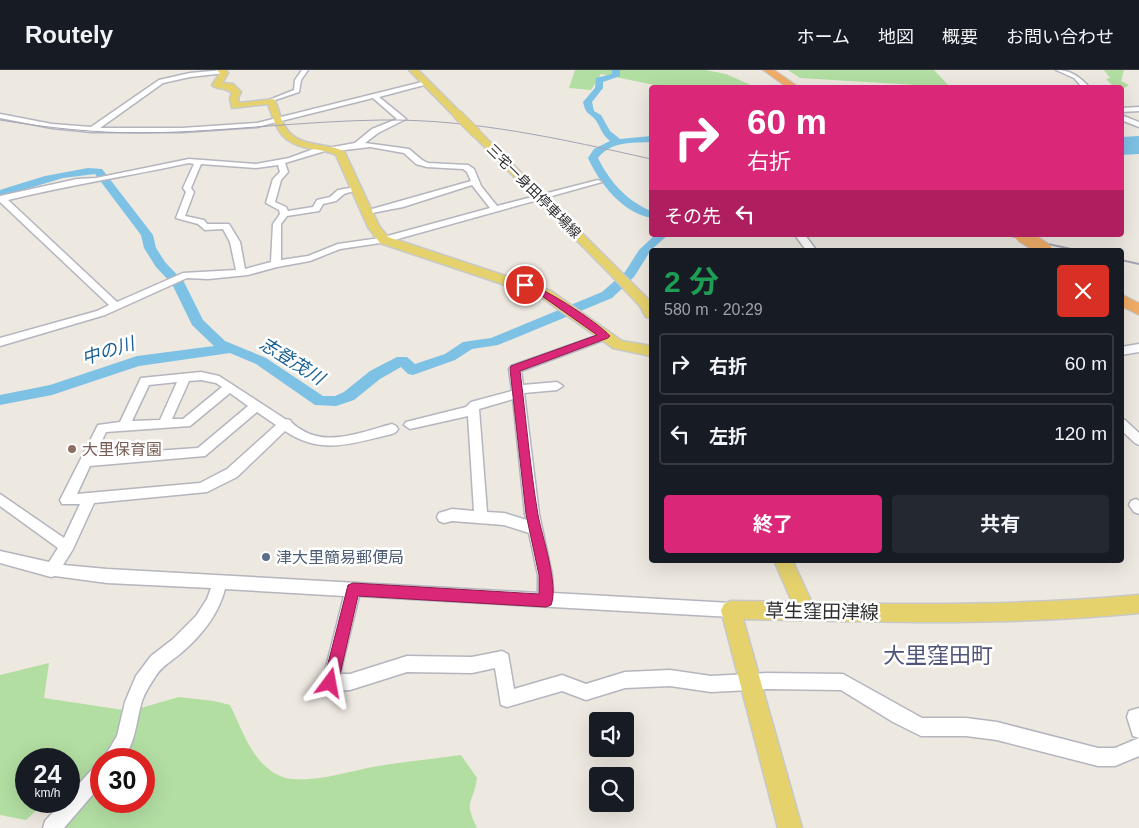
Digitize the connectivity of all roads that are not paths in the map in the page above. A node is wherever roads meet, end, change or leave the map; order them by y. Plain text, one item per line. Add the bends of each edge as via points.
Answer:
1 (305, 70) edge
2 (310, 70) edge
3 (413, 70) edge
4 (768, 70) edge
5 (1059, 70) edge
6 (224, 72) edge
7 (426, 83) junction
8 (790, 85) edge
9 (1084, 85) edge
10 (374, 96) junction
11 (271, 101) junction
12 (1139, 109) edge
13 (1124, 110) edge
14 (0, 116) edge
15 (1124, 118) edge
16 (278, 120) junction
17 (198, 121) dead end
18 (1139, 125) edge
19 (193, 129) junction
20 (92, 130) junction
21 (477, 134) joint
22 (357, 145) junction
23 (326, 150) junction
24 (200, 161) junction
25 (281, 162) junction
26 (475, 182) junction
27 (598, 182) dead end
28 (356, 189) junction
29 (539, 197) junction
30 (1, 198) edge
31 (495, 209) junction
32 (375, 211) dead end
33 (284, 214) junction
34 (801, 237) edge
35 (1025, 237) edge
36 (384, 239) junction
37 (810, 248) edge
38 (1042, 248) edge
39 (276, 264) junction
40 (614, 271) joint
41 (242, 272) junction
42 (1124, 301) edge
43 (116, 306) junction
44 (564, 308) joint
45 (1139, 310) edge
46 (649, 311) edge
47 (605, 336) junction
48 (0, 342) edge
49 (1139, 348) edge
50 (1124, 350) edge
51 (649, 351) edge
52 (185, 378) junction
53 (557, 386) dead end
54 (230, 387) junction
55 (517, 392) junction
56 (257, 405) junction
57 (473, 409) junction
58 (164, 424) junction
59 (286, 424) junction
60 (410, 425) dead end
61 (124, 426) junction
62 (1124, 426) edge
63 (392, 429) dead end
64 (1139, 440) edge
65 (86, 461) junction
66 (90, 498) junction
67 (0, 499) edge
68 (444, 517) dead end
69 (481, 517) junction
70 (535, 529) junction
71 (68, 545) junction
72 (0, 557) edge
73 (783, 563) edge
74 (51, 570) junction
75 (220, 582) junction
76 (353, 589) junction
77 (546, 600) junction
78 (1139, 604) edge
79 (731, 610) junction
80 (806, 611) junction
81 (750, 681) junction
82 (1139, 716) edge
83 (1139, 730) edge
84 (122, 748) edge
85 (1139, 748) edge
86 (90, 785) edge
87 (52, 828) edge
88 (790, 828) edge

1 - 2 street
1 - 11 street via 298,80 297,91
3 - 7 main road, 三宅一身田停車場線
4 - 8 highway
5 - 9 street via 1076,77
6 - 11 main road via 216,85 230,86 237,92 235,106
6 - 20 street via 161,81
7 - 10 street
7 - 21 main road, 三宅一身田停車場線, bridge
10 - 16 street
10 - 22 street via 402,119 372,133
11 - 16 main road
12 - 13 street
14 - 20 street
15 - 18 street
16 - 19 street via 257,125
16 - 23 main road via 290,137
17 - 19 street
19 - 20 street
21 - 29 main road, 三宅一身田停車場線
22 - 23 street
22 - 26 street via 406,151 427,165 466,167 472,172
23 - 25 street
23 - 28 main road via 341,155
24 - 25 street via 253,166
24 - 30 street via 96,180 79,180
24 - 41 street via 189,180 187,188 190,192 180,218 200,222 205,227 226,226 235,242
25 - 33 street via 284,172 277,179 270,203 283,209
26 - 31 street
26 - 32 street via 407,205
27 - 29 street
28 - 33 street via 320,202 316,209
28 - 36 main road via 374,228
29 - 31 street
29 - 40 main road, 三宅一身田停車場線
30 - 43 street
31 - 36 street
33 - 39 street via 277,224
34 - 37 street
35 - 38 highway, bridge
36 - 39 street via 338,246 310,258
36 - 44 main road via 546,294
39 - 41 street
40 - 46 main road, 三宅一身田停車場線
41 - 43 street via 182,276
42 - 45 highway
43 - 48 street via 80,320
44 - 47 main road
47 - 51 main road via 618,345
47 - 55 street via 515,369
49 - 50 street
52 - 54 street via 208,376
52 - 58 street
52 - 61 street via 145,381
53 - 55 street
54 - 56 street
54 - 58 street via 186,423
55 - 57 street via 475,405
55 - 70 street
56 - 59 street
56 - 65 street via 201,453
57 - 60 street
57 - 69 street
58 - 61 street
59 - 63 street via 302,436 330,442
59 - 66 street via 232,473 209,486 187,491
61 - 65 street via 102,428
62 - 64 street
65 - 66 street via 67,500
66 - 71 street
67 - 71 street via 59,542
68 - 69 street
69 - 70 street via 504,519
70 - 77 street via 545,575
71 - 74 street
72 - 74 street
73 - 80 main road
74 - 75 street
75 - 76 street
75 - 84 street via 204,620 194,632 156,661 141,683 132,700 130,723
76 - 77 street
76 - 81 street via 330,683 350,682 407,664 472,665 502,660 506,699 562,683 586,692 625,680 670,678 711,684
77 - 79 street
78 - 80 main road, 草生窪田津線 via 1038,611
79 - 80 main road, 草生窪田津線
79 - 81 main road
81 - 85 street via 843,682 921,727 997,731 1098,757 1115,757
81 - 88 main road
82 - 83 street via 1135,717
86 - 87 street

